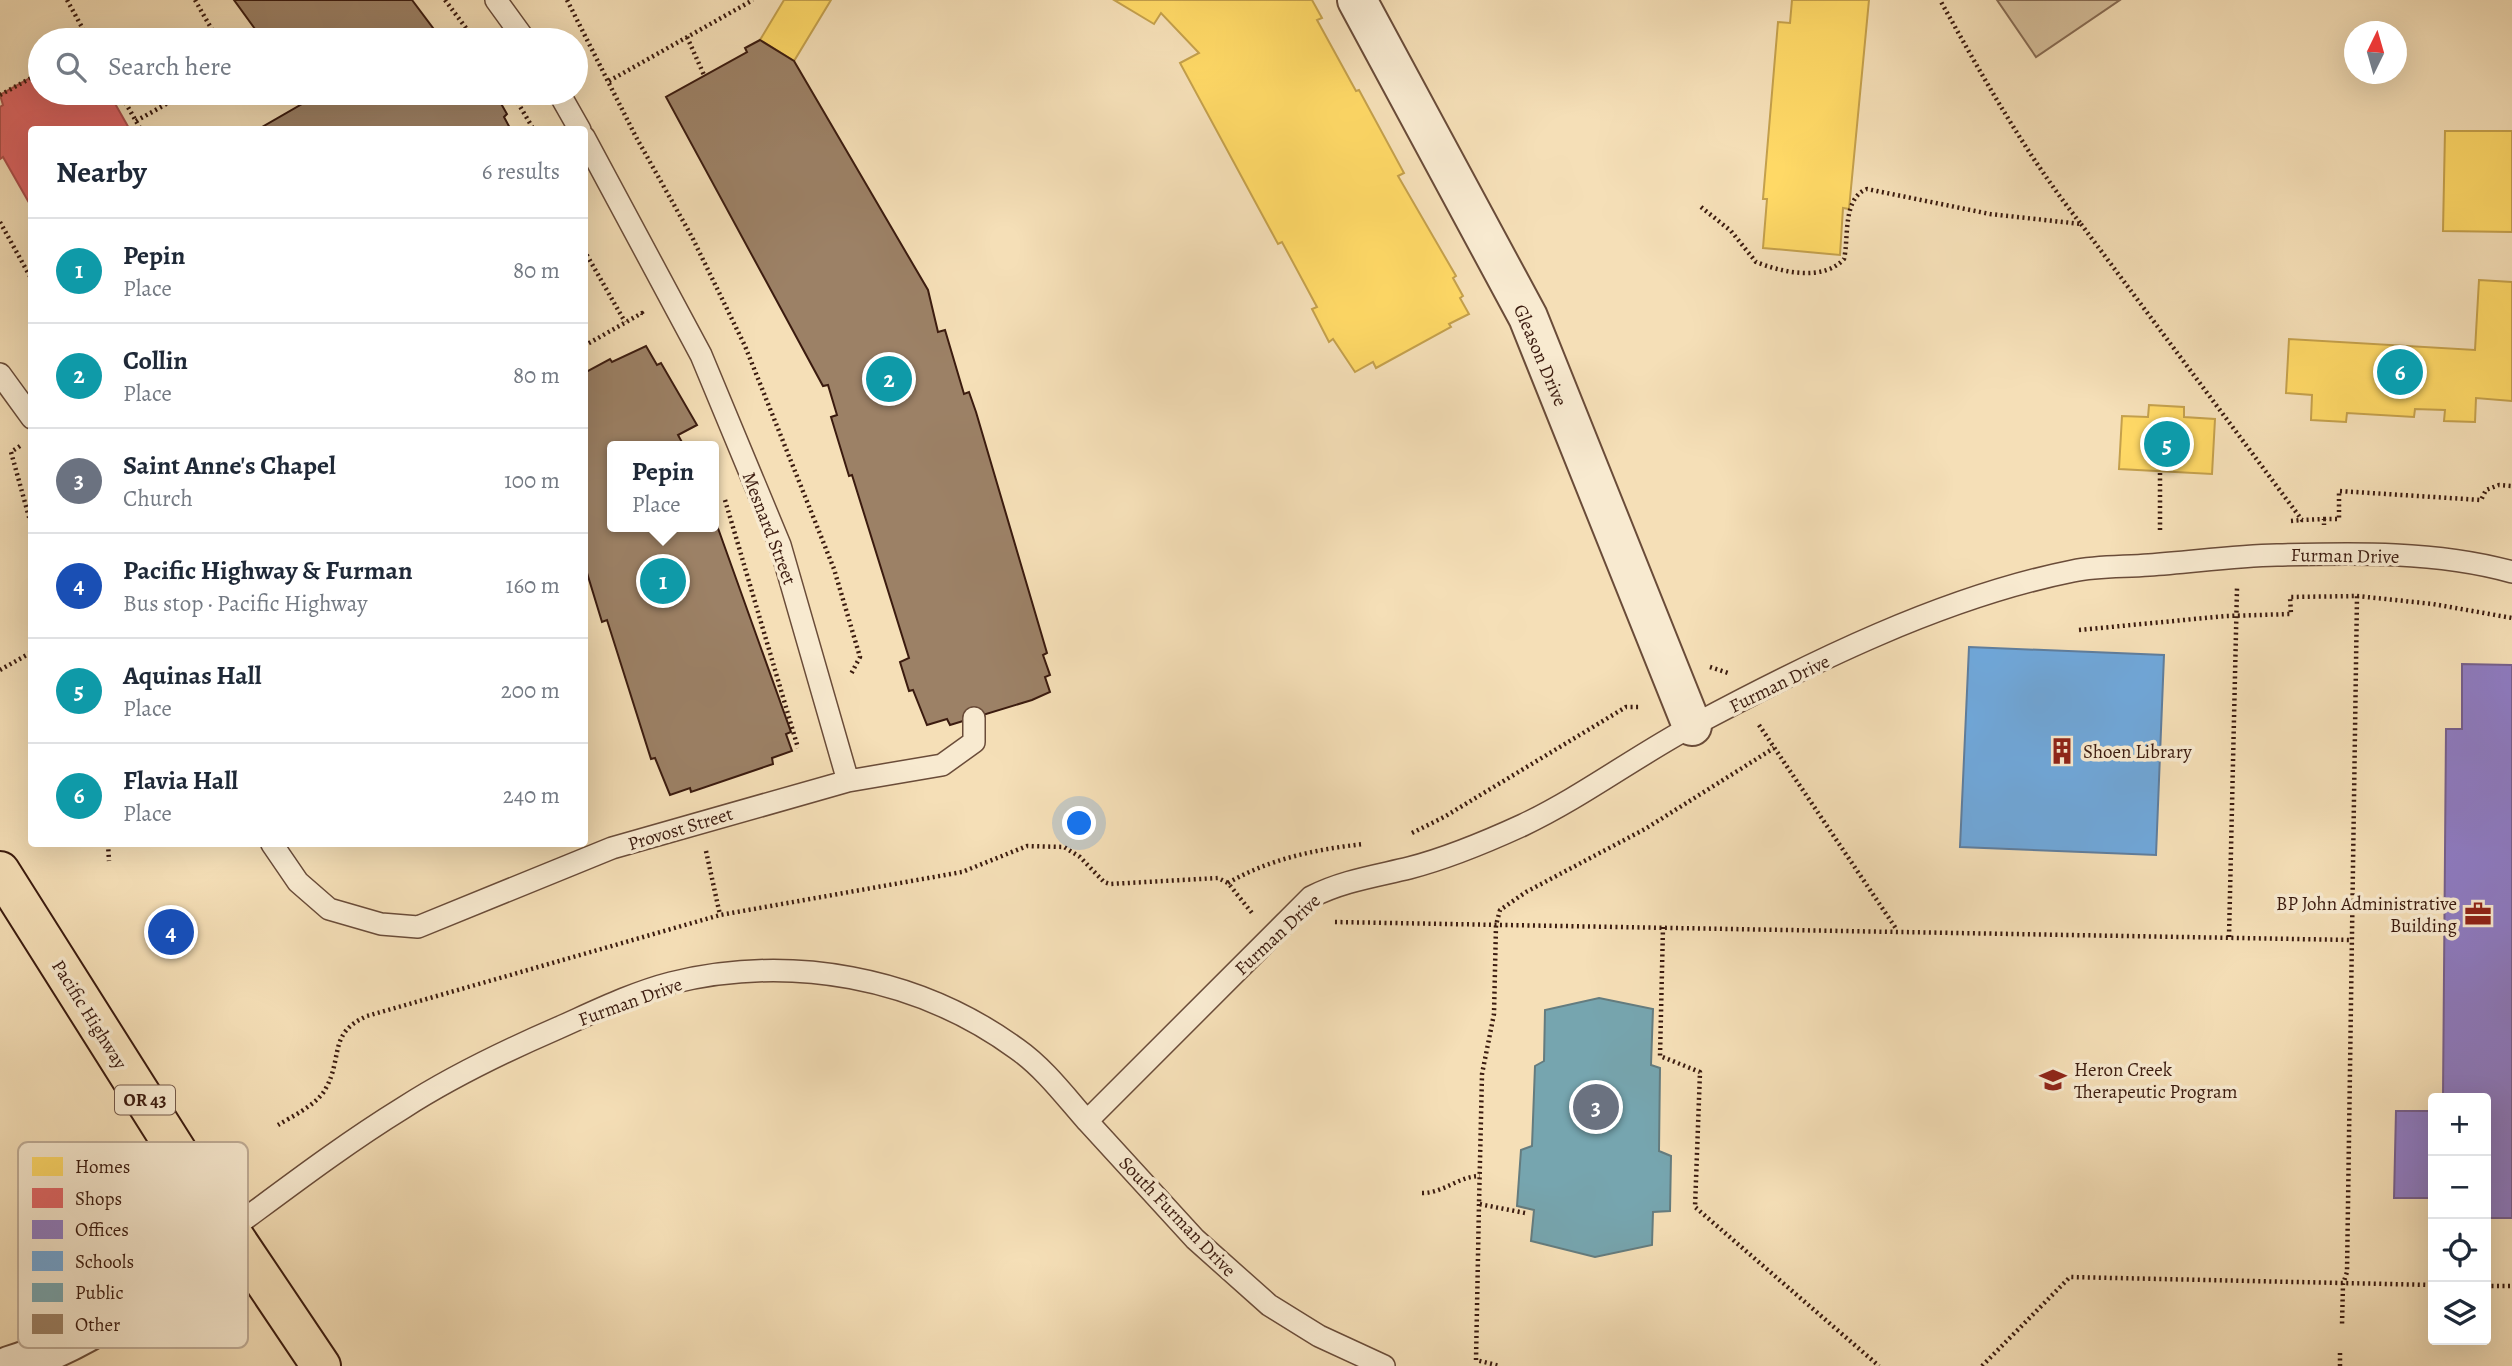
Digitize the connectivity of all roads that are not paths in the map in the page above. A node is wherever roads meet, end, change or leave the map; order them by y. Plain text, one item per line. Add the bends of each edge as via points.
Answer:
1 (496, 0) edge
2 (1357, 0) edge
3 (516, 28) edge
4 (566, 105) edge
5 (578, 126) edge
6 (588, 144) edge
7 (0, 374) edge
8 (28, 412) edge
9 (2512, 572) edge
10 (974, 718) dead end
11 (1692, 726) junction
12 (848, 781) junction
13 (274, 847) edge
14 (0, 871) edge
15 (1087, 1121) junction
16 (174, 1142) edge
17 (248, 1217) edge
18 (248, 1257) edge
19 (57, 1348) edge
20 (9, 1366) edge
21 (321, 1366) edge
22 (1384, 1366) edge

1 - 3 lane
2 - 11 street, Gleason Drive via 1528,317
4 - 5 lane
6 - 12 lane, Mesnard Street via 701,355 780,545
7 - 8 lane
9 - 11 lane, Furman Drive via 2409,556 2327,554 2229,556 2076,571 2002,588 1917,621 1838,654
10 - 12 lane, Provost Street via 974,742 942,765
11 - 15 lane, Furman Drive via 1526,824 1470,848 1330,887 1311,897
12 - 13 lane, Provost Street via 612,848 418,927 380,924 328,909 298,882
14 - 16 main road, Pacific Highway / OR 43
15 - 17 lane, Furman Drive via 1019,1050 943,1005 826,972 715,974 614,1003 525,1042 404,1107
15 - 22 lane, South Furman Drive via 1195,1239 1269,1305
18 - 21 main road, Pacific Highway / OR 43
19 - 20 street

